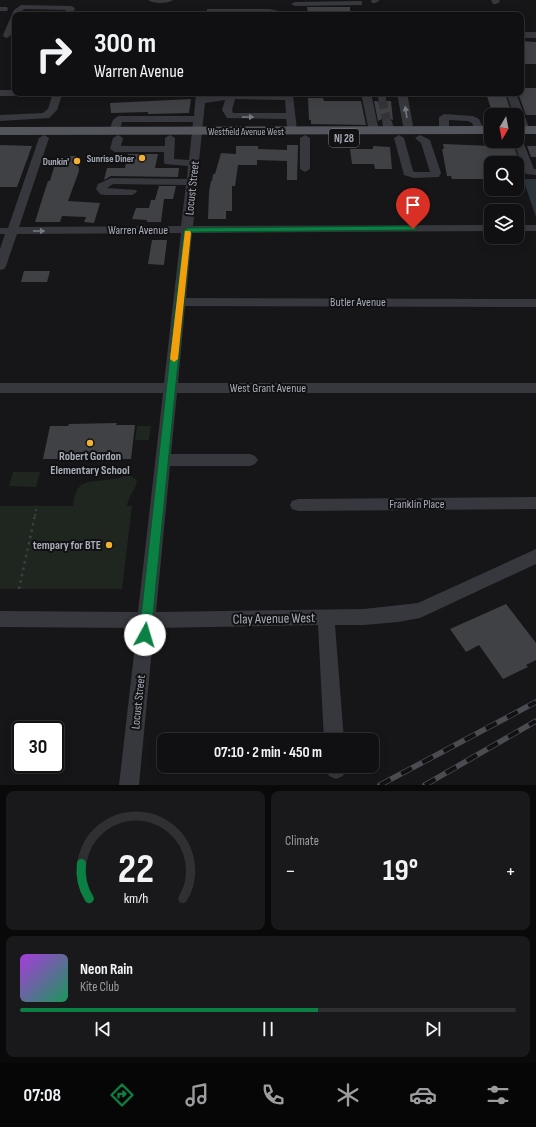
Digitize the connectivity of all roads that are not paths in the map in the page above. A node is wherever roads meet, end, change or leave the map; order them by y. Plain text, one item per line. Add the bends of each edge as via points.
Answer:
1 (152, 0) edge
2 (169, 0) edge
3 (211, 0) edge
4 (293, 2) edge
5 (359, 4) edge
6 (17, 12) edge
7 (47, 12) edge
8 (70, 12) edge
9 (210, 12) edge
10 (248, 12) edge
11 (272, 12) edge
12 (302, 12) edge
13 (12, 23) edge
14 (7, 35) edge
15 (524, 35) edge
16 (536, 35) edge
17 (0, 93) edge
18 (12, 93) edge
19 (57, 96) edge
20 (201, 96) edge
21 (231, 96) junction
22 (367, 96) edge
23 (402, 96) edge
24 (512, 96) edge
25 (515, 108) edge
26 (291, 116) junction
27 (0, 118) edge
28 (198, 129) junction
29 (292, 130) junction
30 (0, 131) edge
31 (374, 131) junction
32 (484, 133) edge
33 (484, 133) edge
34 (116, 134) junction
35 (171, 134) junction
36 (404, 134) junction
37 (524, 135) edge
38 (0, 138) edge
39 (44, 138) junction
40 (305, 138) junction
41 (536, 138) edge
42 (524, 144) edge
43 (194, 163) junction
44 (305, 169) dead end
45 (536, 172) edge
46 (193, 182) junction
47 (132, 192) dead end
48 (484, 228) edge
49 (524, 228) edge
50 (536, 228) edge
51 (188, 230) junction
52 (0, 231) edge
53 (13, 231) junction
54 (0, 266) edge
55 (180, 302) junction
56 (536, 302) edge
57 (0, 388) edge
58 (171, 388) junction
59 (536, 388) edge
60 (164, 460) junction
61 (250, 460) dead end
62 (536, 503) edge
63 (298, 505) dead end
64 (536, 556) edge
65 (326, 617) junction
66 (0, 619) edge
67 (146, 620) junction
68 (334, 733) edge
69 (129, 785) edge

1 - 2 street
3 - 9 street
4 - 5 street
4 - 12 street
6 - 7 street via 24,7
7 - 8 street
10 - 11 street
13 - 14 street
15 - 16 street
17 - 18 street
19 - 27 street via 52,110 46,116
20 - 21 street via 218,99
20 - 28 street, Locust Street
21 - 26 street via 290,97
21 -> 26 street via 227,110 230,116
22 - 31 street
36 -> 23 street
24 - 25 street
26 - 29 street
28 - 29 main road, Westfield Avenue West / NJ 28
28 - 35 main road, Westfield Avenue West / NJ 28
28 - 35 street via 183,119
28 - 40 main road, Westfield Avenue West / NJ 28
28 - 43 street, Locust Street
29 - 31 main road, Westfield Avenue West / NJ 28
30 - 34 main road, Westfield Avenue West / NJ 28
31 - 36 main road, Westfield Avenue West / NJ 28
32 - 36 main road, Westfield Avenue West / NJ 28 via 444,131
33 - 36 main road, Westfield Avenue West / NJ 28
34 - 35 main road, Westfield Avenue West / NJ 28
34 - 35 street via 119,119
34 - 39 main road, Westfield Avenue West / NJ 28
35 - 43 street via 169,162
36 - 36 street via 408,173 435,175 426,142
36 - 40 main road, Westfield Avenue West / NJ 28
37 - 41 main road
38 - 39 main road, Westfield Avenue West / NJ 28
39 - 53 street
40 - 44 street
42 - 45 street via 530,172
43 - 46 street, Locust Street
46 - 47 street via 111,181 101,188 104,192
46 - 51 street, Locust Street
48 - 51 street, Warren Avenue
49 - 50 street
53 -> 51 street, Warren Avenue
51 - 55 street, Locust Street
52 - 53 street, Warren Avenue
53 - 54 street
55 - 56 street, Butler Avenue
55 - 58 street, Locust Street
57 - 58 street, West Grant Avenue
58 - 59 street, West Grant Avenue
58 - 60 street, Locust Street
60 - 61 street
60 - 67 street, Locust Street
62 - 63 street, Franklin Place
64 - 65 street, Clay Avenue West via 420,610 398,614
65 - 67 street, Clay Avenue West
65 - 68 street
66 - 67 street, Clay Avenue West
67 - 69 street, Locust Street

